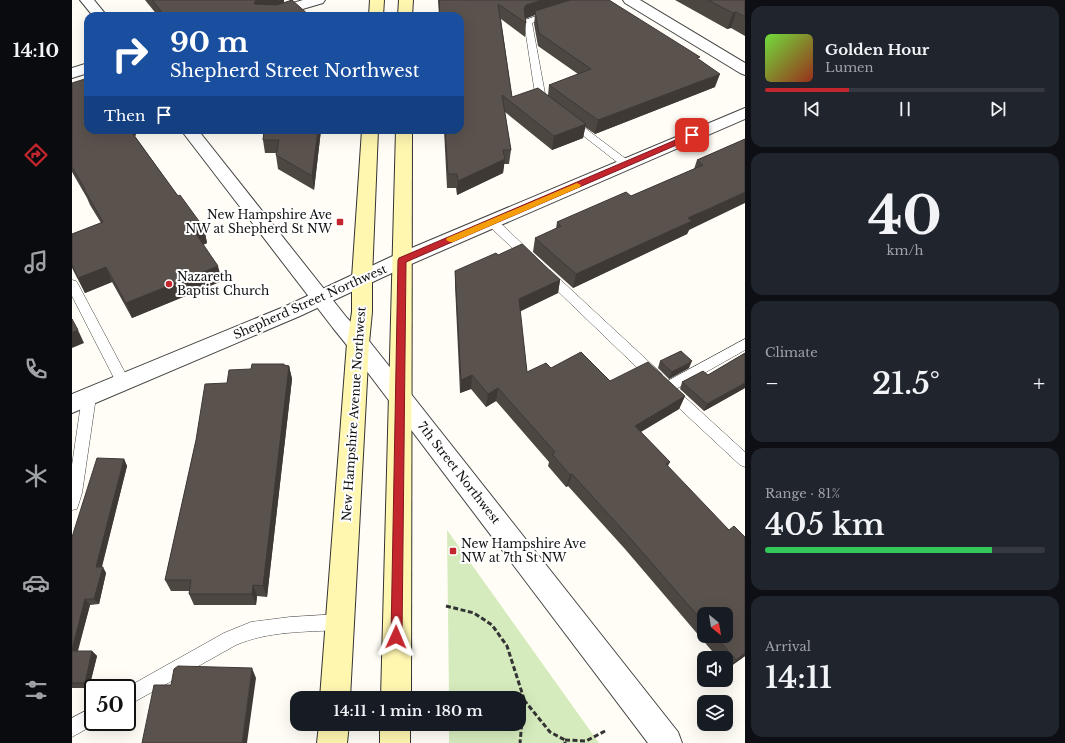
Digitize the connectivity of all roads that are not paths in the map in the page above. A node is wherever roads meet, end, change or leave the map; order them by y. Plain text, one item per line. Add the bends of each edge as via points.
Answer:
1 (87, 0) edge
2 (318, 0) edge
3 (377, 0) edge
4 (406, 0) edge
5 (630, 0) edge
6 (97, 12) edge
7 (278, 12) edge
8 (376, 12) edge
9 (405, 12) edge
10 (557, 12) edge
11 (84, 69) edge
12 (745, 70) edge
13 (72, 73) edge
14 (745, 113) edge
15 (192, 134) edge
16 (370, 134) edge
17 (404, 134) edge
18 (626, 164) junction
19 (492, 222) junction
20 (402, 260) junction
21 (362, 278) junction
22 (72, 284) edge
23 (321, 297) junction
24 (358, 343) junction
25 (745, 344) edge
26 (123, 382) junction
27 (667, 388) junction
28 (400, 398) junction
29 (80, 401) edge
30 (745, 461) edge
31 (72, 504) edge
32 (340, 622) junction
33 (335, 691) edge
34 (396, 691) edge
35 (136, 692) edge
36 (84, 721) edge
37 (72, 728) edge
38 (333, 731) edge
39 (395, 731) edge
40 (332, 743) edge
41 (395, 743) edge
42 (667, 743) edge

1 - 6 street
2 - 7 street
3 - 8 main road
4 - 9 main road
5 - 12 street
10 - 18 lane via 528,22 541,100
11 - 13 street
14 - 18 street, Shepherd Street Northwest
15 - 23 street, 7th Street Northwest
16 - 21 main road, New Hampshire Avenue Northwest
17 - 20 main road
18 - 19 street, Shepherd Street Northwest
19 - 20 street, Shepherd Street Northwest
19 - 27 lane
20 - 21 street, Shepherd Street Northwest
20 - 28 main road
21 - 23 street, Shepherd Street Northwest
21 - 24 main road, New Hampshire Avenue Northwest via 362,312
22 - 26 lane
23 - 24 street, 7th Street Northwest
23 - 26 street, Shepherd Street Northwest via 293,312
24 - 28 street, 7th Street Northwest
24 - 32 main road, New Hampshire Avenue Northwest
25 - 27 lane
26 - 29 street, Shepherd Street Northwest
27 - 30 lane
28 - 34 main road
28 - 42 street, 7th Street Northwest
29 - 31 lane via 75,493
32 - 33 main road, New Hampshire Avenue Northwest
32 - 35 lane via 290,624 251,630 230,638
36 - 37 lane
38 - 40 main road
39 - 41 main road

